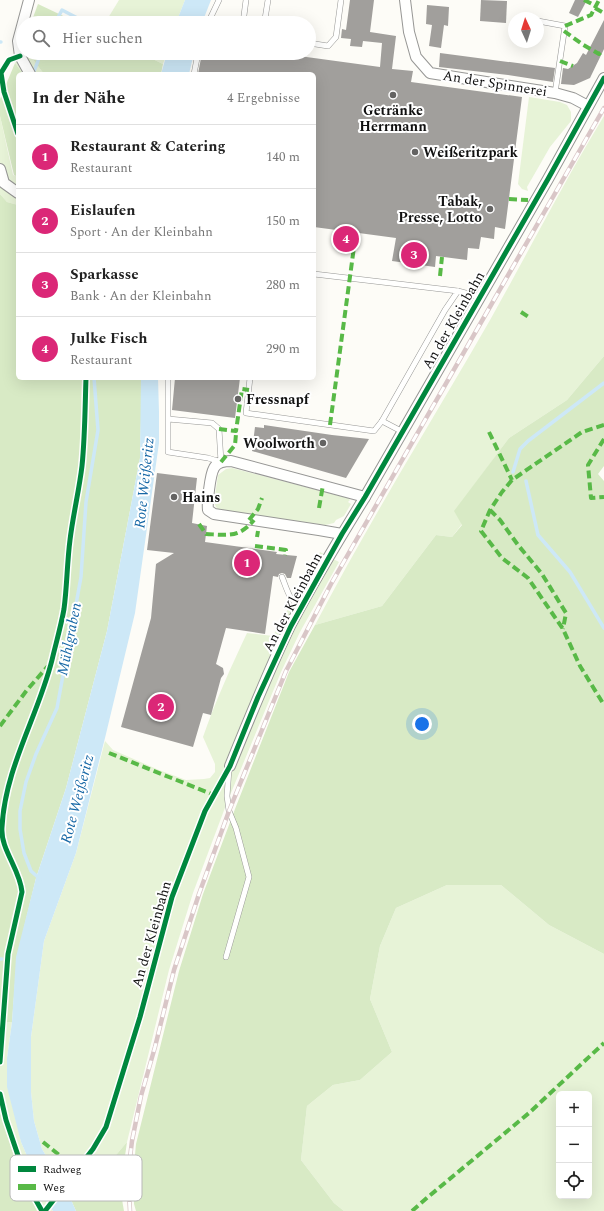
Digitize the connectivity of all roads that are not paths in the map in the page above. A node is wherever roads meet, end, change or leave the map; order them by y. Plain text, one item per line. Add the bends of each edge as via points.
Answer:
1 (29, 0) edge
2 (219, 0) edge
3 (246, 0) edge
4 (268, 0) edge
5 (341, 0) edge
6 (404, 0) edge
7 (25, 16) edge
8 (212, 16) edge
9 (244, 16) edge
10 (265, 16) edge
11 (544, 22) edge
12 (316, 44) edge
13 (22, 60) edge
14 (197, 60) edge
15 (29, 72) edge
16 (194, 72) edge
17 (604, 78) edge
18 (555, 93) junction
19 (588, 106) junction
20 (0, 169) edge
21 (16, 192) edge
22 (316, 274) edge
23 (458, 291) junction
24 (480, 297) junction
25 (168, 380) edge
26 (250, 380) edge
27 (168, 419) junction
28 (382, 421) junction
29 (403, 432) junction
30 (222, 462) junction
31 (365, 497) junction
32 (342, 534) junction
33 (282, 577) dead end
34 (301, 607) junction
35 (230, 766) junction
36 (226, 957) dead end
37 (89, 1155) edge

1 - 7 street
2 - 8 lane
3 - 9 lane
4 - 10 lane
5 - 12 lane via 336,37 328,46
6 - 18 street, An der Spinnerei via 410,40 416,57 430,73
11 - 18 lane via 565,26
13 - 15 street
14 - 16 lane
17 - 19 street, An der Kleinbahn
18 - 19 street, An der Spinnerei
19 - 24 street, An der Kleinbahn
20 - 21 street via 4,183
22 - 23 lane
23 - 24 lane
23 - 28 lane
24 - 29 street, An der Kleinbahn
25 - 27 lane
26 - 28 lane via 246,413 374,431
27 - 30 lane via 212,423 219,429
27 - 30 lane via 168,452
28 - 29 lane
29 - 31 street, An der Kleinbahn
30 - 31 street via 231,461
30 - 32 street via 214,468 207,503 208,510 214,514
31 - 32 street, An der Kleinbahn
32 - 34 street, An der Kleinbahn
33 - 34 lane via 294,603
34 - 35 street, An der Kleinbahn via 258,697
35 - 36 lane via 227,796 229,811 249,877
35 - 37 lane, An der Kleinbahn via 205,811 172,897 140,1017 106,1127

